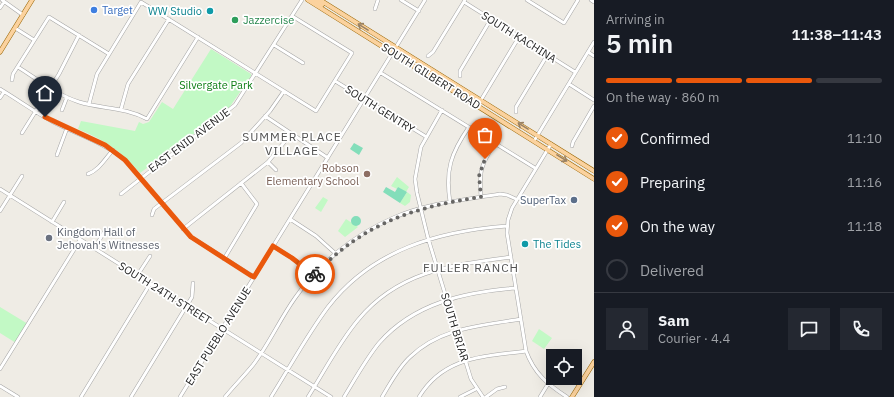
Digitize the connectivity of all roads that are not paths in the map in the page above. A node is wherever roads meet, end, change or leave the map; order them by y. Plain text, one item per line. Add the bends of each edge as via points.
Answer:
1 (32, 0) edge
2 (302, 0) edge
3 (308, 0) edge
4 (314, 0) edge
5 (320, 0) edge
6 (378, 0) edge
7 (401, 0) edge
8 (425, 0) edge
9 (527, 0) edge
10 (578, 0) edge
11 (591, 0) edge
12 (3, 1) edge
13 (464, 1) edge
14 (594, 2) edge
15 (0, 8) edge
16 (334, 9) junction
17 (375, 9) dead end
18 (419, 11) junction
19 (23, 15) junction
20 (292, 16) junction
21 (169, 19) junction
22 (491, 19) junction
23 (15, 28) junction
24 (79, 35) junction
25 (198, 37) junction
26 (519, 37) junction
27 (34, 40) junction
28 (594, 42) edge
29 (274, 45) junction
30 (395, 51) junction
31 (0, 52) edge
32 (588, 52) junction
33 (109, 54) junction
34 (548, 54) junction
35 (428, 56) dead end
36 (594, 56) edge
37 (303, 63) dead end
38 (18, 67) junction
39 (381, 72) junction
40 (576, 72) junction
41 (256, 73) junction
42 (460, 76) dead end
43 (12, 80) dead end
44 (335, 81) junction
45 (569, 84) junction
46 (51, 88) junction
47 (0, 89) edge
48 (284, 91) junction
49 (4, 92) junction
50 (67, 97) junction
51 (0, 98) edge
52 (365, 99) junction
53 (481, 100) junction
54 (594, 100) edge
55 (89, 104) junction
56 (594, 106) edge
57 (121, 109) junction
58 (62, 110) dead end
59 (442, 110) junction
60 (37, 112) junction
61 (516, 112) dead end
62 (265, 116) junction
63 (469, 127) junction
64 (67, 128) junction
65 (22, 133) dead end
66 (291, 134) junction
67 (425, 136) junction
68 (538, 136) junction
69 (534, 141) junction
70 (495, 143) junction
71 (551, 144) junction
72 (572, 146) dead end
73 (547, 149) junction
74 (113, 150) junction
75 (57, 154) dead end
76 (328, 158) junction
77 (268, 162) junction
78 (535, 168) junction
79 (276, 170) dead end
80 (594, 170) edge
81 (88, 174) dead end
82 (22, 176) dead end
83 (589, 176) junction
84 (140, 178) junction
85 (594, 179) edge
86 (241, 183) junction
87 (0, 189) edge
88 (121, 194) dead end
89 (10, 195) junction
90 (481, 197) junction
91 (516, 200) junction
92 (64, 202) dead end
93 (450, 202) junction
94 (161, 204) junction
95 (420, 208) junction
96 (0, 212) edge
97 (152, 214) dead end
98 (290, 219) junction
99 (52, 222) junction
100 (507, 226) junction
101 (106, 229) dead end
102 (183, 229) junction
103 (428, 238) junction
104 (80, 240) junction
105 (273, 246) junction
106 (94, 249) junction
107 (336, 254) junction
108 (150, 256) dead end
109 (511, 257) junction
110 (224, 259) junction
111 (438, 269) junction
112 (314, 275) junction
113 (137, 276) junction
114 (254, 277) junction
115 (193, 283) dead end
116 (150, 284) junction
117 (516, 288) junction
118 (446, 299) junction
119 (187, 306) junction
120 (521, 320) junction
121 (223, 329) junction
122 (456, 329) junction
123 (526, 351) junction
124 (261, 353) junction
125 (465, 360) junction
126 (593, 365) edge
127 (0, 369) edge
128 (288, 370) junction
129 (546, 382) edge
130 (547, 385) edge
131 (549, 385) edge
132 (0, 386) edge
133 (314, 386) junction
134 (505, 387) dead end
135 (476, 389) junction
136 (18, 397) edge
137 (81, 397) edge
138 (130, 397) edge
139 (180, 397) edge
140 (225, 397) edge
141 (271, 397) edge
142 (308, 397) edge
143 (331, 397) edge
144 (344, 397) edge
145 (382, 397) edge
146 (419, 397) edge
147 (460, 397) edge
148 (485, 397) edge
149 (540, 397) edge
150 (566, 397) edge
151 (572, 397) edge

1 - 19 main road
2 - 20 street, EAST ENID AVENUE
3 - 30 main road, SOUTH GILBERT ROAD
4 - 16 main road
5 - 16 main road, SOUTH GILBERT ROAD
6 - 17 street
7 - 18 street
8 - 18 street, EAST PUEBLO AVENUE
9 - 10 street via 564,23
11 - 14 street
12 - 15 street
12 - 19 street
13 - 22 street, SOUTH KACHINA
13 - 35 street
30 -> 16 main road, SOUTH GILBERT ROAD
18 - 30 street, EAST PUEBLO AVENUE
19 - 23 main road
20 - 29 street, EAST ENID AVENUE
20 - 44 street via 352,53
21 - 25 street
21 - 33 street via 141,2
21 - 57 street via 128,84
22 - 26 street, SOUTH KACHINA
22 - 42 street via 460,71
23 - 27 street
23 - 31 main road
24 - 27 street via 49,17
24 - 33 street
24 - 46 street
25 - 41 street
25 - 57 street via 147,119
26 - 34 street, SOUTH KACHINA
26 - 53 street
27 - 38 street
28 - 32 street
29 - 37 street
29 - 41 street, EAST ENID AVENUE
30 - 39 street, EAST PUEBLO AVENUE
30 - 53 main road, SOUTH GILBERT ROAD
30 - 69 main road, SOUTH GILBERT ROAD
32 - 36 street
32 - 40 street
33 - 55 street via 94,81
34 - 40 street, SOUTH KACHINA
34 - 61 street via 516,107
38 - 43 street
38 - 46 street
39 - 52 street, EAST PUEBLO AVENUE
39 - 59 street
40 - 45 street
41 - 48 street
41 - 84 street, EAST ENID AVENUE via 229,111
44 - 48 street via 316,111
44 - 52 street, SOUTH GENTRY
45 - 54 street
45 - 68 street
46 - 50 street
46 - 60 street
47 - 49 street
48 - 62 street
49 - 51 street
49 - 60 street
50 - 55 street
50 - 58 street
52 - 67 street, SOUTH GENTRY
52 - 76 street, EAST PUEBLO AVENUE
68 -> 53 main road, SOUTH GILBERT ROAD
55 - 57 street
56 - 72 street
59 - 63 street
59 - 67 street, SOUTH BRIAR
60 - 64 street
60 - 65 street
62 - 66 street
62 - 94 street via 240,143
63 - 70 street
63 - 93 street via 453,152 449,165
64 - 74 street
64 - 75 street
66 - 76 street
66 - 77 street
67 - 95 street, SOUTH BRIAR via 415,179
68 - 69 street
68 - 71 main road, SOUTH GILBERT ROAD
69 - 73 main road, SOUTH GILBERT ROAD
70 - 78 street
70 - 90 street via 481,168
71 - 73 street
71 - 80 main road, SOUTH GILBERT ROAD
73 - 78 street
73 -> 83 main road, SOUTH GILBERT ROAD
74 - 81 street via 94,172
74 - 84 street
76 - 98 street, EAST PUEBLO AVENUE
77 - 79 street
77 - 86 street
78 - 91 street
80 - 83 street
82 - 89 street
83 - 85 main road, SOUTH GILBERT ROAD
84 - 88 street, EAST ENID AVENUE
84 - 94 street
86 - 102 street
86 - 110 street via 257,204
87 - 89 street, SOUTH 24TH STREET
89 - 96 street
89 - 99 street, SOUTH 24TH STREET
90 - 91 street via 500,194
90 - 93 street
91 - 100 street
92 - 99 street
93 - 95 street
94 - 97 street
94 - 102 street
95 - 103 street, SOUTH BRIAR
95 - 107 street via 378,226
98 - 105 street, EAST PUEBLO AVENUE
98 - 107 street via 316,236
99 - 104 street, SOUTH 24TH STREET
100 - 103 street
100 - 109 street
101 - 106 street
102 - 110 street via 196,241
103 - 111 street, SOUTH BRIAR
103 - 128 street via 389,255 364,271 340,293 317,322
104 - 106 street, SOUTH 24TH STREET
104 - 127 street
105 - 112 street
105 - 114 street, EAST PUEBLO AVENUE
106 - 113 street, SOUTH 24TH STREET
107 - 112 street
108 - 113 street
109 - 111 street
109 - 117 street
110 - 114 street
111 - 118 street, SOUTH BRIAR
111 - 133 street via 400,286 358,319
112 - 124 street via 295,298
113 - 116 street, SOUTH 24TH STREET
114 - 121 street, EAST PUEBLO AVENUE
115 - 119 street via 192,297
116 - 119 street, SOUTH 24TH STREET
116 - 137 street
117 - 118 street
117 - 120 street
118 - 122 street, SOUTH BRIAR
118 - 144 street via 412,315 390,332 370,354
119 - 121 street, SOUTH 24TH STREET
119 - 138 street
120 - 122 street
120 - 123 street
121 - 124 street, SOUTH 24TH STREET
121 - 139 street, EAST PUEBLO AVENUE
122 - 125 street, SOUTH BRIAR
122 - 145 street via 430,341 409,358
123 - 125 street
123 - 129 street via 536,372
124 - 128 street, SOUTH 24TH STREET
124 - 140 street
125 - 135 street, SOUTH BRIAR
125 - 146 street via 453,364 436,376
126 - 151 main road
128 - 133 street, SOUTH 24TH STREET
128 - 141 street
130 - 149 street
131 - 150 street
132 - 136 street
133 - 142 street
133 - 143 street, SOUTH 24TH STREET
134 - 148 street
135 - 147 street
135 - 148 street, SOUTH BRIAR

